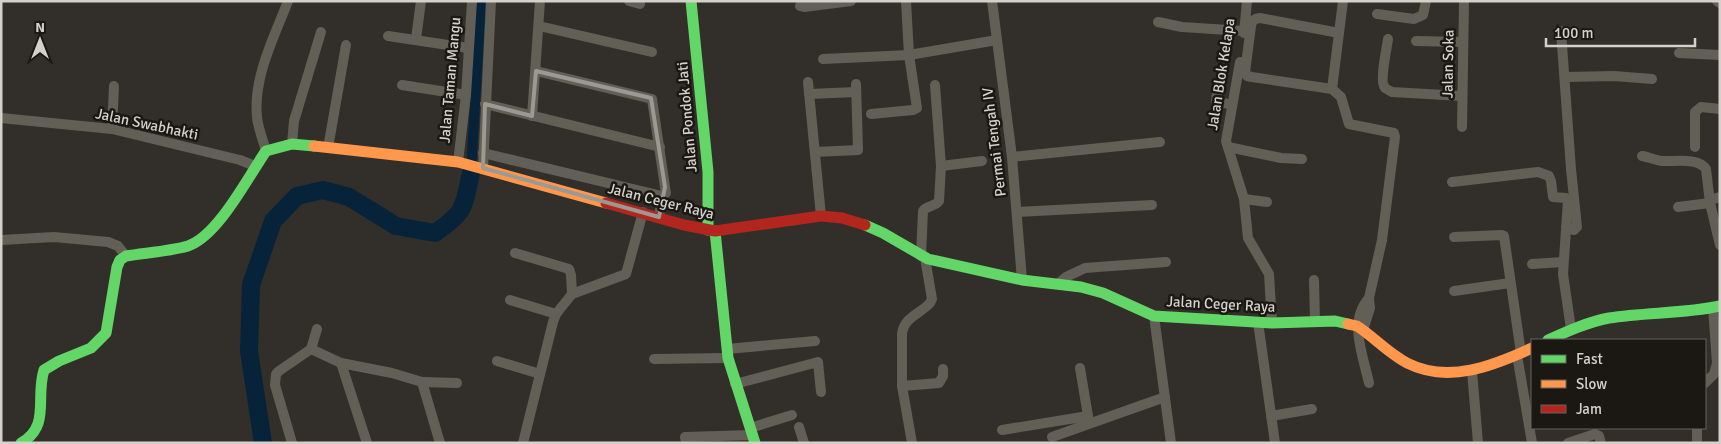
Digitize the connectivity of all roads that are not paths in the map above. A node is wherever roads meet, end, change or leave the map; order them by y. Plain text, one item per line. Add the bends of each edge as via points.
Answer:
1 (288, 1) edge
2 (421, 1) edge
3 (472, 1) edge
4 (491, 1) edge
5 (540, 1) edge
6 (630, 1) edge
7 (691, 1) edge
8 (851, 1) edge
9 (906, 1) edge
10 (992, 1) edge
11 (1247, 1) edge
12 (1343, 1) edge
13 (1426, 1) edge
14 (1464, 1) edge
15 (640, 4) dead end
16 (800, 6) dead end
17 (1376, 14) dead end
18 (1158, 22) dead end
19 (539, 26) junction
20 (1244, 31) junction
21 (1561, 31) dead end
22 (321, 32) dead end
23 (1338, 32) junction
24 (388, 36) dead end
25 (416, 39) junction
26 (1388, 39) dead end
27 (997, 40) junction
28 (1416, 41) dead end
29 (1463, 42) junction
30 (346, 45) dead end
31 (468, 48) junction
32 (652, 52) dead end
33 (1679, 53) dead end
34 (911, 54) junction
35 (1720, 55) edge
36 (823, 59) dead end
37 (536, 71) junction
38 (1565, 77) junction
39 (1652, 79) dead end
40 (808, 82) dead end
41 (402, 85) dead end
42 (935, 85) dead end
43 (114, 86) dead end
44 (1332, 89) junction
45 (1217, 93) dead end
46 (466, 94) junction
47 (809, 94) junction
48 (1462, 96) junction
49 (485, 104) junction
50 (1232, 105) junction
51 (1720, 108) edge
52 (871, 114) dead end
53 (532, 116) junction
54 (1, 118) edge
55 (1462, 126) dead end
56 (112, 129) junction
57 (1160, 142) dead end
58 (292, 144) junction
59 (1695, 147) dead end
60 (328, 148) junction
61 (660, 148) junction
62 (1228, 148) junction
63 (266, 151) junction
64 (815, 152) junction
65 (483, 153) junction
66 (1012, 156) junction
67 (1642, 156) dead end
68 (1302, 159) dead end
69 (982, 161) dead end
70 (460, 162) junction
71 (255, 166) junction
72 (941, 166) junction
73 (482, 168) junction
74 (1452, 182) dead end
75 (662, 196) junction
76 (1244, 199) junction
77 (1713, 200) edge
78 (1268, 202) dead end
79 (1152, 205) dead end
80 (1678, 208) dead end
81 (643, 212) junction
82 (1017, 212) junction
83 (821, 216) junction
84 (659, 217) junction
85 (1566, 227) junction
86 (712, 230) junction
87 (1454, 237) dead end
88 (1, 240) edge
89 (1720, 245) edge
90 (515, 253) dead end
91 (126, 256) junction
92 (927, 259) junction
93 (1166, 262) dead end
94 (1563, 262) junction
95 (1532, 264) dead end
96 (1022, 280) junction
97 (1314, 280) dead end
98 (1058, 284) junction
99 (1510, 284) junction
100 (1454, 291) dead end
101 (572, 294) junction
102 (510, 300) dead end
103 (1716, 307) edge
104 (556, 314) junction
105 (1154, 316) junction
106 (1315, 321) junction
107 (1258, 322) junction
108 (1272, 323) junction
109 (317, 329) dead end
110 (1571, 329) junction
111 (1360, 330) junction
112 (1550, 339) edge
113 (815, 341) dead end
114 (1531, 348) edge
115 (311, 349) junction
116 (727, 354) junction
117 (1519, 354) junction
118 (654, 359) dead end
119 (497, 361) dead end
120 (341, 363) junction
121 (943, 368) dead end
122 (1080, 368) dead end
123 (1472, 371) junction
124 (540, 374) junction
125 (422, 382) junction
126 (456, 382) dead end
127 (1706, 382) edge
128 (1369, 383) dead end
129 (736, 384) junction
130 (902, 386) junction
131 (821, 392) dead end
132 (1165, 397) junction
133 (1312, 409) dead end
134 (792, 415) dead end
135 (1271, 416) junction
136 (1089, 419) junction
137 (799, 427) dead end
138 (1696, 429) edge
139 (1002, 430) dead end
140 (755, 436) edge
141 (1052, 437) dead end
142 (21, 443) edge
143 (292, 443) edge
144 (367, 443) edge
145 (440, 443) edge
146 (522, 443) edge
147 (686, 443) edge
148 (804, 443) edge
149 (912, 443) edge
150 (1171, 443) edge
151 (1275, 443) edge
152 (1478, 443) edge
153 (1532, 443) edge
154 (1568, 443) edge
155 (1601, 443) edge
156 (1697, 443) edge

1 - 63 street via 261,71 258,90 257,119
2 - 25 street
3 - 31 street, Jalan Taman Mangu
4 - 49 street
5 - 19 street
6 - 15 street
7 - 86 main road, Jalan Pondok Jati
8 - 16 street
9 - 34 street
10 - 27 street, Permai Tengah IV
11 - 20 street, Jalan Blok Kelapa
12 - 23 street
13 - 17 street via 1423,15 1418,18
14 - 29 street, Jalan Soka
18 - 20 street
19 - 32 street
19 - 37 street
20 - 50 street, Jalan Blok Kelapa
21 - 38 street
22 - 58 street via 294,121
23 - 44 street
23 - 44 street via 1255,19 1244,68 1247,76
24 - 25 street
25 - 31 street
26 - 48 street via 1383,74 1385,88 1392,92
27 - 34 street
27 - 66 street, Permai Tengah IV
28 - 29 street
29 - 48 street, Jalan Soka
30 - 60 street
31 - 46 street, Jalan Taman Mangu
33 - 35 street
34 - 36 street
34 - 52 street via 917,108
37 - 53 street
37 - 61 street via 651,98
38 - 39 street
38 - 85 street via 1577,227 1574,230
40 - 47 street
41 - 46 street
42 - 72 street
43 - 56 street
44 - 111 street via 1341,97 1349,124 1392,132 1396,137 1370,308
45 - 50 street via 1216,102
46 - 70 street, Jalan Taman Mangu
47 - 64 street
47 - 64 street via 856,88 858,150
48 - 55 street, Jalan Soka
49 - 53 street
49 - 65 street
50 - 62 street, Jalan Blok Kelapa via 1226,135
51 - 59 street via 1701,107 1695,112
53 - 61 street
54 - 56 street, Jalan Swabhakti
56 - 71 street, Jalan Swabhakti
57 - 66 street
58 - 60 main road, Jalan Ceger Raya
58 - 63 main road, Jalan Ceger Raya
60 - 70 main road, Jalan Ceger Raya
61 - 75 street via 666,193
62 - 68 street
62 - 76 street, Jalan Blok Kelapa
63 - 71 main road
64 - 83 street
65 - 73 street
65 - 75 street
66 - 82 street, Permai Tengah IV
67 - 77 street via 1703,165
69 - 72 street
70 - 73 main road, Jalan Ceger Raya
71 - 91 main road via 211,230 197,243
72 - 92 street via 939,201 923,211
73 - 81 main road, Jalan Ceger Raya
74 - 85 street via 1545,173 1551,181 1553,197 1568,200
75 - 84 street
76 - 78 street
76 - 108 street, Jalan Blok Kelapa via 1248,238 1269,274
77 - 80 street
77 - 89 street
79 - 82 street
81 - 84 main road, Jalan Ceger Raya
81 - 101 street via 626,274
82 - 96 street, Permai Tengah IV
83 - 86 main road, Jalan Ceger Raya
83 - 92 main road, Jalan Ceger Raya via 860,223
84 - 86 main road, Jalan Ceger Raya
85 - 94 street
86 - 116 main road, Jalan Pondok Jati
87 - 99 street via 1502,235 1506,239
88 - 91 street via 54,237 108,242 118,246
90 - 101 street via 568,269 572,274
91 - 142 main road via 117,267 106,333 92,349 44,370 40,422 30,439
92 - 96 main road, Jalan Ceger Raya
92 - 130 street via 932,300 903,327
93 - 98 street via 1085,268 1066,276
94 - 95 street
94 - 110 street via 1565,300
96 - 98 main road, Jalan Ceger Raya
97 - 106 street
98 - 105 main road, Jalan Ceger Raya via 1102,293
99 - 100 street
99 - 117 street
101 - 104 street
102 - 104 street
103 - 110 main road via 1615,317
103 - 127 street via 1717,363 1714,374
104 - 124 street
105 - 107 main road, Jalan Ceger Raya
105 - 132 street
106 - 108 main road, Jalan Ceger Raya
106 - 111 main road, Jalan Ceger Raya via 1335,321
107 - 108 main road, Jalan Ceger Raya
107 - 135 street
109 - 115 street
110 - 112 main road
111 - 123 main road, Jalan Ceger Raya via 1419,368 1432,372
111 - 128 street
113 - 116 street
114 - 117 main road, Jalan Ceger Raya
115 - 120 street
115 - 143 street via 279,371 274,379
116 - 118 street
116 - 129 main road, Jalan Pondok Jati
117 - 123 main road, Jalan Ceger Raya
117 - 153 street
119 - 124 street
120 - 125 street
120 - 144 street
121 - 130 street via 939,383
122 - 136 street
123 - 152 street
124 - 146 street
125 - 126 street
125 - 145 street
129 - 131 street via 818,362
129 - 140 main road, Jalan Pondok Jati
130 - 149 street
132 - 136 street
132 - 150 street
133 - 135 street
134 - 140 street
135 - 151 street
136 - 139 street
136 - 141 street
137 - 148 street
138 - 156 street
140 - 147 street via 685,437
154 - 155 street via 1595,434

